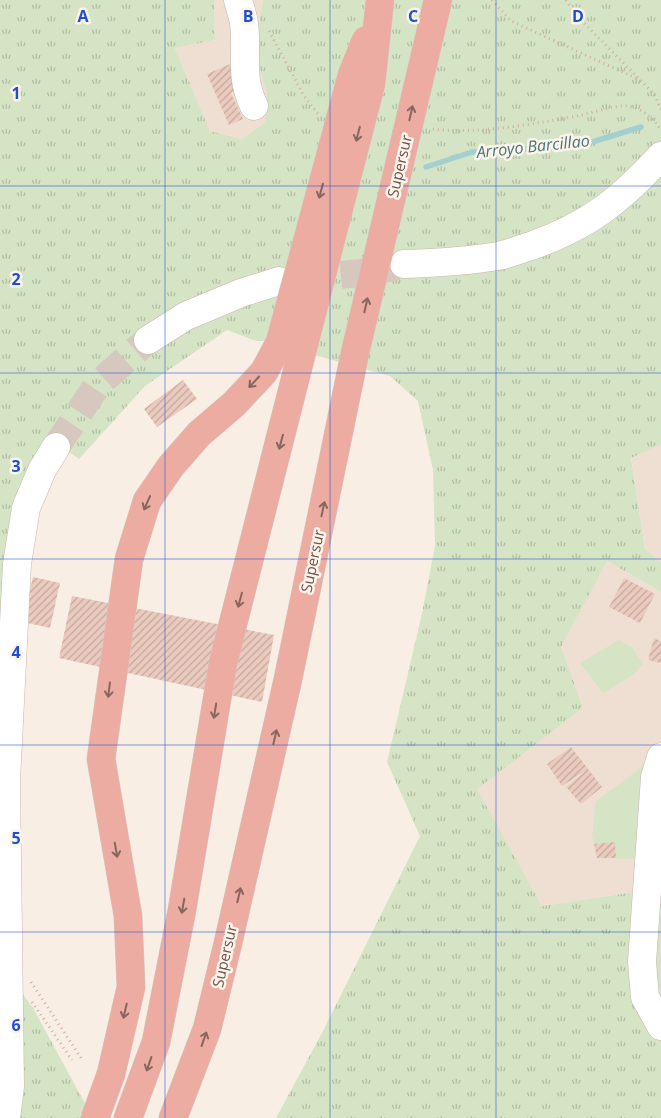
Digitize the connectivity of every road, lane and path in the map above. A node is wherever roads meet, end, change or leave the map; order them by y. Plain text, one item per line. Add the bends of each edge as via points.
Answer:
1 (238, 0) edge
2 (438, 0) edge
3 (492, 0) edge
4 (566, 0) edge
5 (379, 6) edge
6 (267, 28) dead end
7 (640, 80) junction
8 (254, 106) dead end
9 (661, 109) edge
10 (320, 119) dead end
11 (433, 129) dead end
12 (661, 130) edge
13 (661, 156) edge
14 (404, 264) tunnel mouth
15 (279, 281) tunnel mouth
16 (148, 340) tunnel mouth
17 (292, 343) junction
18 (56, 446) tunnel mouth
19 (661, 757) edge
20 (30, 979) dead end
21 (28, 994) dead end
22 (661, 1026) edge
23 (81, 1058) dead end
24 (72, 1060) dead end
25 (133, 1106) edge
26 (173, 1117) edge
27 (6, 1118) edge
28 (95, 1118) edge

1 - 8 street via 244,23 243,66
26 -> 2 highway, Supersur, bridge via 207,1029 223,962 288,679 355,353
3 - 7 path via 511,20
4 - 7 path via 576,15
5 -> 17 highway, bridge via 352,75
6 - 10 path
7 - 9 path via 654,94
11 - 12 path via 484,129 624,106 654,119
13 - 14 street via 632,188 598,216 549,240 501,256
15 - 16 street via 186,316
17 -> 25 highway via 223,663 160,1023
17 -> 28 highway, bridge via 171,466 147,501 129,559 101,759 128,916 130,987 111,1074
18 - 27 street via 26,508 17,564 6,781 10,1086
19 - 22 street via 655,777 642,962 645,997
20 - 23 path
21 - 24 path

